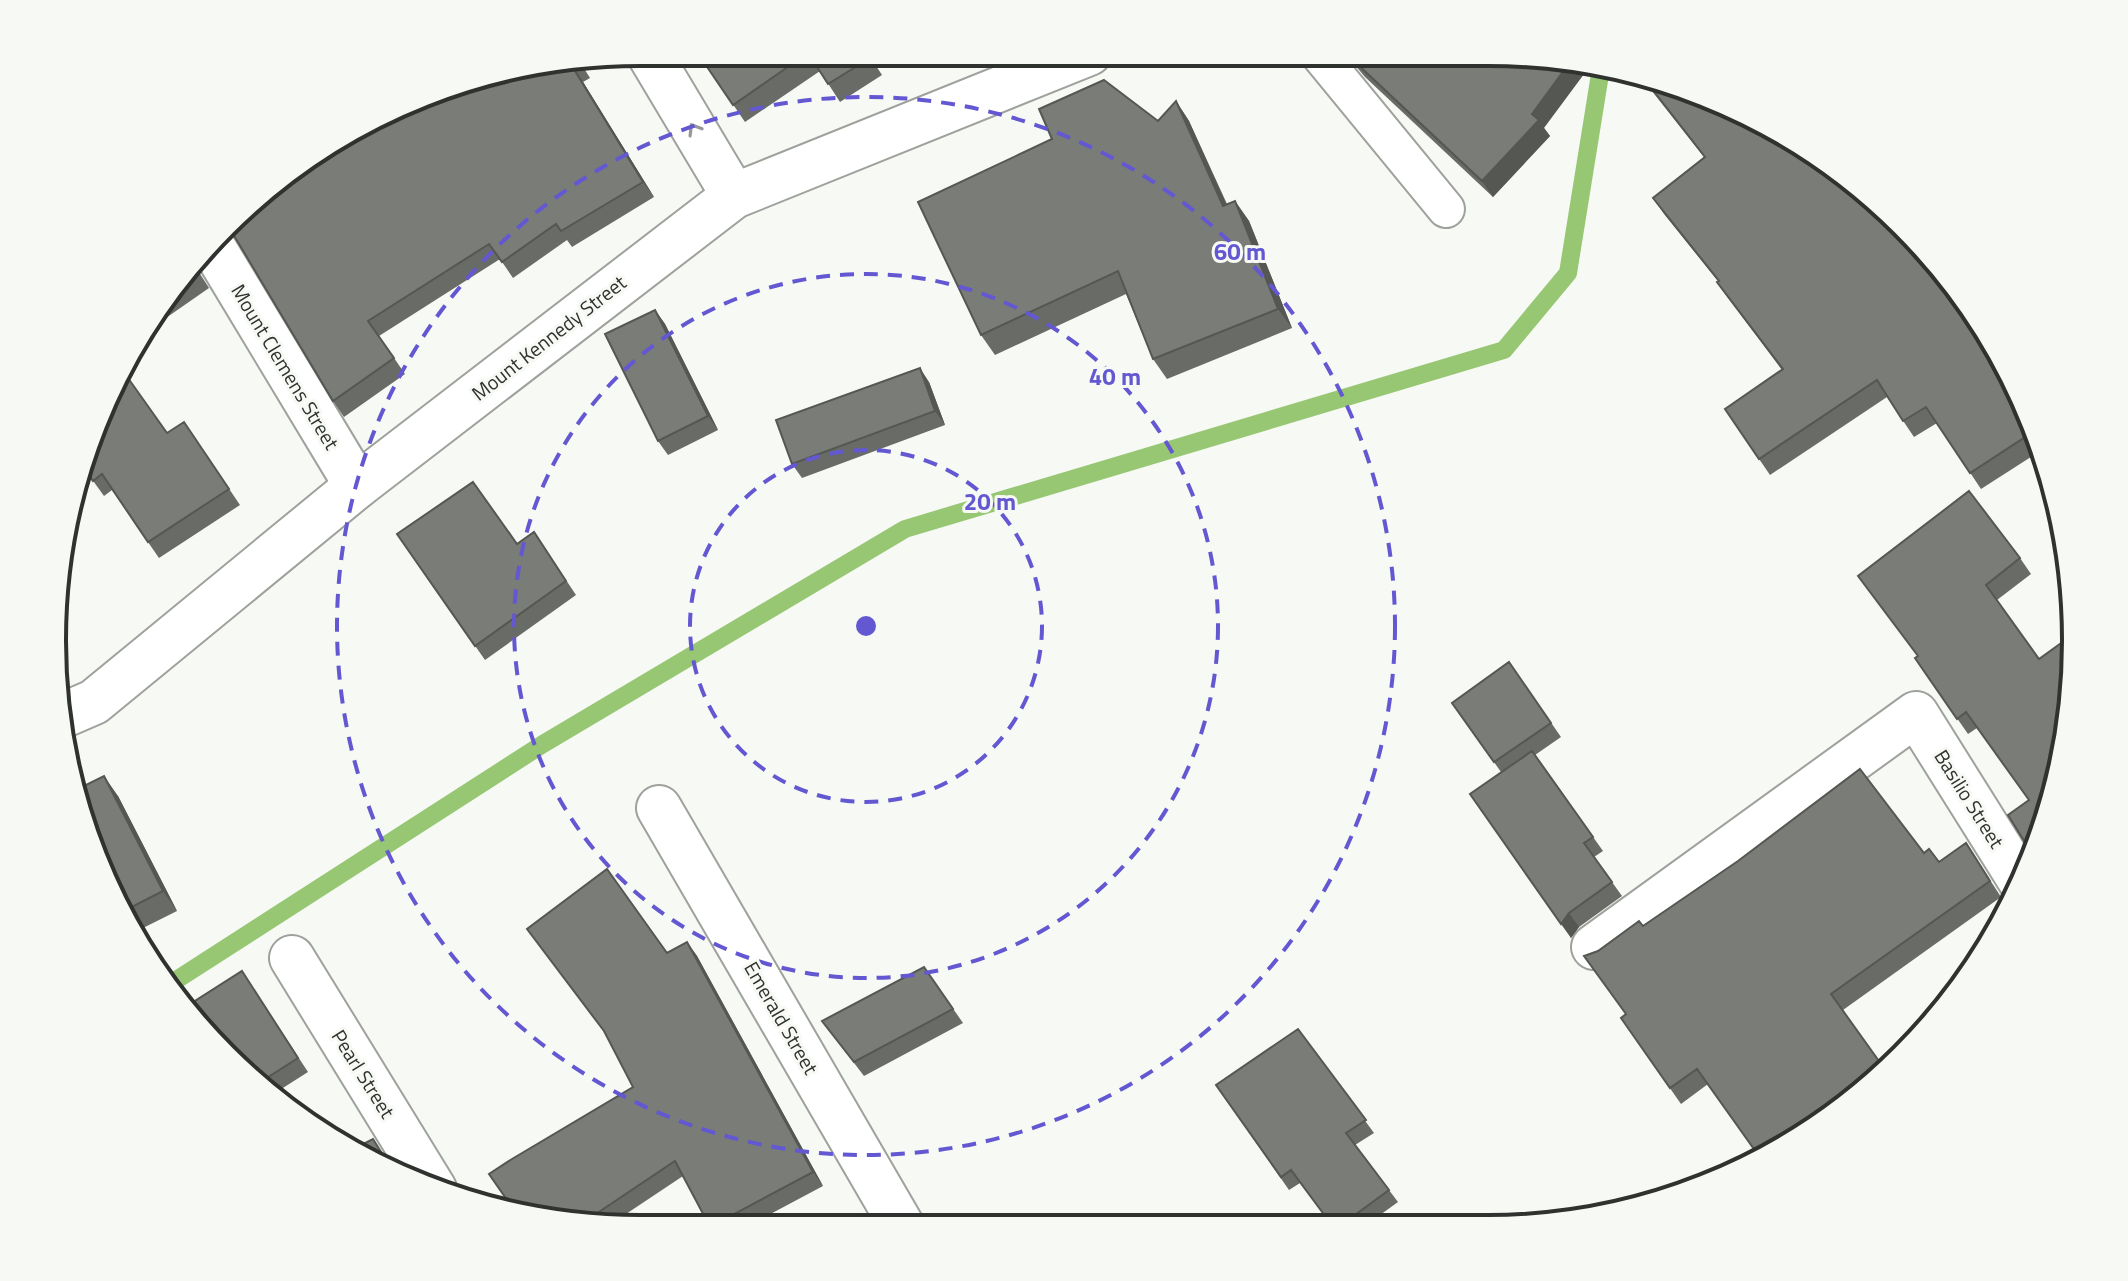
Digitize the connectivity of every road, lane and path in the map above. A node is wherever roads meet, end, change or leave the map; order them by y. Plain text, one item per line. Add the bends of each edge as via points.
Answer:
1 (656, 66) edge
2 (1057, 66) edge
3 (1329, 66) edge
4 (734, 196) junction
5 (1446, 209) dead end
6 (217, 253) edge
7 (357, 486) junction
8 (71, 712) edge
9 (659, 808) dead end
10 (2014, 870) edge
11 (1594, 947) dead end
12 (292, 958) dead end
13 (424, 1172) edge
14 (895, 1215) edge

4 -> 1 street
2 - 4 street, Mount Kennedy Street
3 - 5 lane
4 - 7 street, Mount Kennedy Street
6 - 7 street, Mount Clemens Street
7 - 8 street, Mount Kennedy Street via 94,702
9 - 14 street, Emerald Street
10 - 11 street, Basilio Street via 1916,714
12 - 13 street, Pearl Street

